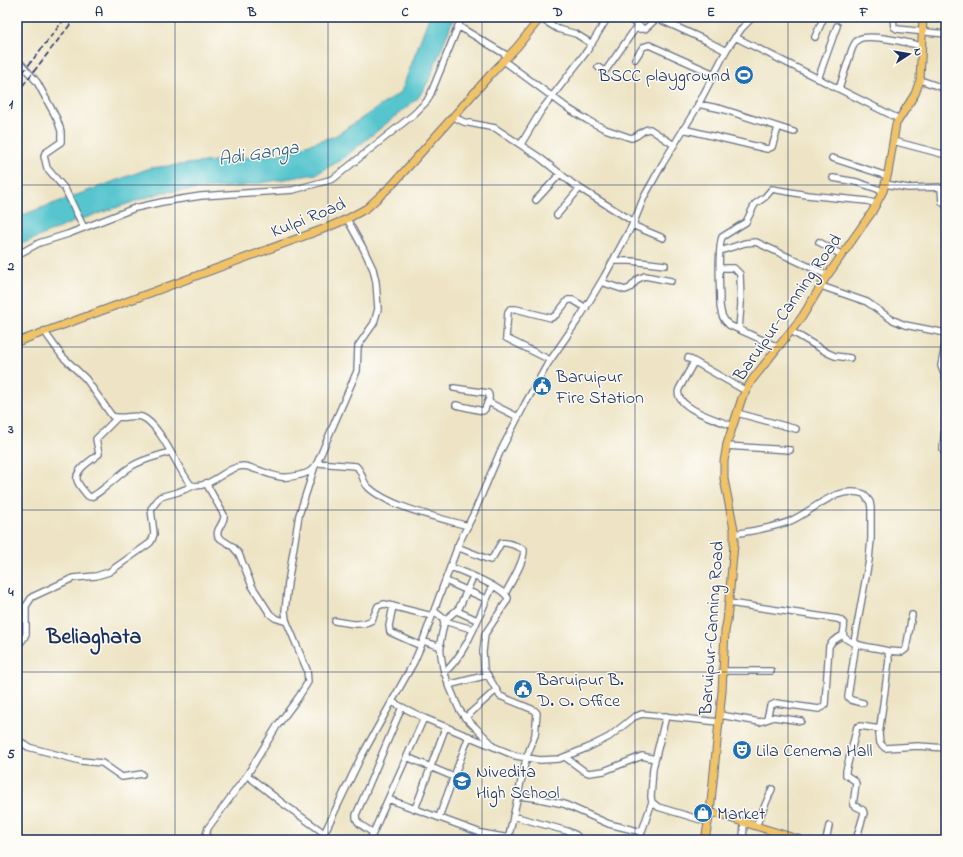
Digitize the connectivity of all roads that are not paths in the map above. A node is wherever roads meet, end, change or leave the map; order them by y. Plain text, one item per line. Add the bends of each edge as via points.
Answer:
1 (462, 17) edge
2 (626, 17) edge
3 (753, 17) edge
4 (824, 17) edge
5 (893, 17) edge
6 (923, 17) edge
7 (540, 18) edge
8 (606, 18) edge
9 (458, 26) junction
10 (837, 26) dead end
11 (645, 29) junction
12 (922, 33) junction
13 (946, 34) edge
14 (735, 37) junction
15 (815, 37) dead end
16 (592, 44) junction
17 (922, 46) junction
18 (726, 51) junction
19 (506, 58) junction
20 (635, 59) dead end
21 (17, 60) edge
22 (598, 67) dead end
23 (714, 74) junction
24 (818, 79) junction
25 (920, 80) junction
26 (946, 88) edge
27 (839, 89) junction
28 (552, 97) junction
29 (698, 104) junction
30 (454, 117) junction
31 (899, 119) junction
32 (778, 128) junction
33 (684, 129) junction
34 (794, 132) dead end
35 (893, 141) junction
36 (521, 144) junction
37 (674, 145) junction
38 (946, 155) edge
39 (832, 158) dead end
40 (560, 174) junction
41 (833, 178) dead end
42 (885, 184) junction
43 (579, 189) junction
44 (536, 200) dead end
45 (877, 204) junction
46 (946, 205) edge
47 (557, 215) dead end
48 (347, 219) junction
49 (633, 223) junction
50 (84, 228) junction
51 (663, 238) dead end
52 (819, 242) dead end
53 (720, 251) junction
54 (842, 255) junction
55 (17, 256) edge
56 (613, 261) junction
57 (665, 265) dead end
58 (720, 268) junction
59 (827, 276) junction
60 (601, 282) junction
61 (671, 282) dead end
62 (820, 286) junction
63 (586, 308) junction
64 (739, 329) junction
65 (44, 331) junction
66 (791, 331) junction
67 (946, 333) edge
68 (946, 339) edge
69 (17, 342) edge
70 (778, 347) junction
71 (688, 358) dead end
72 (850, 358) dead end
73 (550, 360) junction
74 (694, 362) junction
75 (946, 379) edge
76 (454, 388) dead end
77 (746, 391) junction
78 (488, 401) junction
79 (456, 405) dead end
80 (946, 411) edge
81 (737, 413) junction
82 (518, 417) junction
83 (117, 418) junction
84 (732, 426) junction
85 (796, 429) dead end
86 (726, 446) junction
87 (790, 450) dead end
88 (170, 452) junction
89 (946, 458) edge
90 (316, 466) junction
91 (206, 483) junction
92 (193, 486) junction
93 (946, 512) edge
94 (946, 525) edge
95 (468, 526) junction
96 (734, 534) junction
97 (457, 547) junction
98 (451, 566) junction
99 (474, 577) junction
100 (446, 581) junction
101 (493, 586) junction
102 (468, 590) junction
103 (505, 594) junction
104 (486, 599) junction
105 (729, 603) junction
106 (393, 606) junction
107 (457, 611) junction
108 (433, 614) junction
109 (912, 615) dead end
110 (476, 620) junction
111 (335, 621) dead end
112 (444, 621) junction
113 (287, 622) junction
114 (472, 629) junction
115 (843, 635) junction
116 (855, 643) junction
117 (422, 644) junction
118 (17, 647) edge
119 (440, 647) junction
120 (888, 651) junction
121 (723, 670) junction
122 (771, 671) dead end
123 (444, 673) junction
124 (488, 675) junction
125 (448, 685) junction
126 (496, 690) junction
127 (17, 691) edge
128 (17, 698) edge
129 (392, 702) junction
130 (863, 703) dead end
131 (402, 707) junction
132 (666, 716) junction
133 (424, 718) junction
134 (465, 718) junction
135 (719, 719) junction
136 (766, 719) junction
137 (801, 721) dead end
138 (446, 726) junction
139 (880, 729) junction
140 (469, 736) junction
141 (17, 739) edge
142 (496, 748) junction
143 (946, 748) edge
144 (407, 757) junction
145 (565, 757) junction
146 (526, 759) junction
147 (655, 759) junction
148 (431, 767) junction
149 (142, 774) dead end
150 (247, 775) junction
151 (454, 777) junction
152 (772, 789) dead end
153 (518, 796) junction
154 (388, 799) junction
155 (652, 802) junction
156 (415, 809) junction
157 (710, 812) junction
158 (513, 816) junction
159 (439, 817) junction
160 (708, 822) junction
161 (744, 823) junction
162 (756, 826) junction
163 (829, 826) dead end
164 (642, 832) junction
165 (324, 833) junction
166 (373, 833) junction
167 (508, 839) edge
168 (208, 840) edge
169 (321, 840) edge
170 (370, 840) edge
171 (580, 840) edge
172 (640, 840) edge
173 (705, 840) edge
174 (743, 840) edge
175 (798, 840) edge
176 (826, 840) edge
177 (856, 840) edge

1 - 9 street
2 - 11 street
3 - 14 street
4 - 15 street
5 - 12 street via 896,28
6 - 12 main road, Baruipur-Canning Road
7 - 16 street
7 - 19 main road, Kulpi Road
8 - 16 street
9 - 19 street
9 - 50 street via 427,101 333,179 293,190 201,196 162,202 135,208
10 - 24 street
11 - 18 street via 654,19 659,19
11 - 22 street via 635,29 606,70
12 - 13 street
12 - 17 main road, Baruipur-Canning Road
14 - 18 street
14 - 24 street
16 - 28 street
17 - 25 main road, Baruipur-Canning Road
17 - 27 street via 870,37 859,39 854,43
18 - 23 street
19 - 28 street
19 - 30 main road, Kulpi Road
20 - 23 street via 643,46 649,45
21 - 50 street via 35,80 58,119 61,142 45,153 45,163 65,189
23 - 29 street
24 - 27 street
25 - 26 street
25 - 31 main road, Baruipur-Canning Road via 915,94
27 - 31 street
28 - 36 street
28 - 37 street via 606,129 631,138 650,129
29 - 32 street via 722,109
29 - 33 street
30 - 36 street via 464,122 495,128
30 - 48 main road, Kulpi Road via 393,184 367,208
31 - 35 main road, Baruipur-Canning Road
32 - 33 street via 774,144 767,149
32 - 34 street
33 - 37 street
35 - 38 street
35 - 42 main road, Baruipur-Canning Road
36 - 40 street
37 - 49 street
39 - 42 street
40 - 43 street
40 - 44 street
41 - 42 street
42 - 45 main road, Baruipur-Canning Road
42 - 46 street via 908,188 939,187 942,189 942,202
43 - 47 street
43 - 49 street
45 - 53 street via 772,189 756,204 746,222 722,236
45 - 54 main road, Baruipur-Canning Road
48 - 65 main road, Kulpi Road
48 - 90 street via 373,270 378,309 374,323 358,346 357,372
49 - 51 street
49 - 56 street
50 - 55 street via 38,243
52 - 54 street
53 - 58 street
53 - 59 street via 756,242
54 - 59 main road, Baruipur-Canning Road
56 - 57 street
56 - 60 street
58 - 64 street via 721,314 727,324
58 - 64 street via 732,268 740,274
59 - 62 main road, Baruipur-Canning Road
60 - 61 street via 625,290 645,276
60 - 63 street
62 - 66 main road, Baruipur-Canning Road
62 - 67 street via 867,302 891,319 905,325
63 - 73 street
63 - 73 street via 573,300 568,300 551,318 510,309 506,338
64 - 70 street
65 - 69 main road, Kulpi Road
65 - 83 street via 62,356 86,379 112,416
66 - 70 main road, Baruipur-Canning Road
66 - 72 street via 828,353
68 - 75 street via 941,366
70 - 77 main road, Baruipur-Canning Road
71 - 74 street
73 - 82 street
74 - 77 street
74 - 84 street via 678,391 679,398 692,409
76 - 78 street via 486,392 489,396
77 - 81 main road, Baruipur-Canning Road
78 - 79 street via 483,411
78 - 82 street
80 - 89 street via 943,449
81 - 84 main road, Baruipur-Canning Road
81 - 85 street
82 - 95 street
83 - 88 street via 136,416 146,419 156,428
83 - 88 street via 97,437 99,454 82,468 78,475 77,482 88,496 95,495 135,464
84 - 86 main road, Baruipur-Canning Road
86 - 87 street
86 - 96 main road, Baruipur-Canning Road via 724,479
88 - 92 street via 189,484
90 - 91 street via 306,474 284,478 239,467
90 - 95 street via 356,466 365,484 390,501
90 - 113 street via 299,514 286,605
91 - 92 street
91 - 113 street via 224,515 224,521 216,533 218,537 239,554 252,586 270,614
92 - 118 street via 160,497 152,509 152,540 112,570 96,576 73,578 32,597 26,606 26,634
93 - 94 street
95 - 97 street
96 - 105 main road, Baruipur-Canning Road
96 - 116 street via 789,522 836,495 853,492 864,494 871,508 870,549
97 - 98 street
97 - 103 street via 490,560 500,542 524,550 524,556
98 - 99 street
98 - 100 street
99 - 101 street
99 - 102 street
100 - 102 street
100 - 108 street
101 - 103 street
101 - 104 street
102 - 104 street
102 - 107 street
103 - 124 street via 508,598 484,636 484,666
104 - 110 street
105 - 115 street via 837,618 844,624
105 - 121 main road, Baruipur-Canning Road
106 - 108 street
106 - 111 street via 380,604 372,620 362,624
106 - 117 street via 390,632
107 - 110 street
107 - 112 street
108 - 112 street via 441,616
108 - 117 street
109 - 120 street via 906,649 902,652
110 - 114 street
112 - 114 street
112 - 119 street
113 - 150 street via 307,670 308,682
114 - 123 street via 455,662
115 - 116 street
115 - 136 street via 830,646 823,707 776,703 770,706
116 - 120 street
116 - 130 street via 848,697 849,700
117 - 119 street
117 - 129 street
119 - 123 street
120 - 139 street
121 - 122 street
121 - 135 main road, Baruipur-Canning Road
123 - 125 street
124 - 125 street
124 - 126 street
125 - 134 street
126 - 134 street
126 - 146 street via 500,696 537,713 535,735
127 - 128 street
129 - 131 street
129 - 165 street via 361,757
131 - 133 street
131 - 166 street via 356,815 358,822
132 - 135 street
132 - 145 street via 638,715 609,737
132 - 147 street
133 - 138 street
133 - 144 street
134 - 142 street
135 - 136 street via 760,722
135 - 157 main road, Baruipur-Canning Road
136 - 137 street via 777,717
138 - 140 street
138 - 148 street
139 - 143 street via 879,741 886,748
139 - 177 street via 857,727 846,771 846,775 856,784 853,805 864,812
140 - 142 street
140 - 151 street
141 - 149 street via 28,747 81,761 102,763 122,776
142 - 146 street
144 - 148 street
144 - 154 street
145 - 146 street
145 - 147 street via 589,773 604,771 642,756
146 - 153 street
147 - 155 street
148 - 151 street
148 - 156 street
150 - 165 street
150 - 168 street via 208,828
151 - 159 street
152 - 162 street
153 - 158 street
153 - 164 street via 564,804 609,824
154 - 156 street
154 - 166 street
155 - 160 street via 658,807
155 - 164 street
156 - 159 street
157 - 160 main road, Baruipur-Canning Road
157 - 161 main road
158 - 167 street
158 - 171 street via 567,831
159 - 167 street via 481,833
160 - 173 main road, Baruipur-Canning Road
161 - 162 main road
161 - 174 street
162 - 175 main road
163 - 176 street
164 - 172 street
165 - 169 street
166 - 170 street

